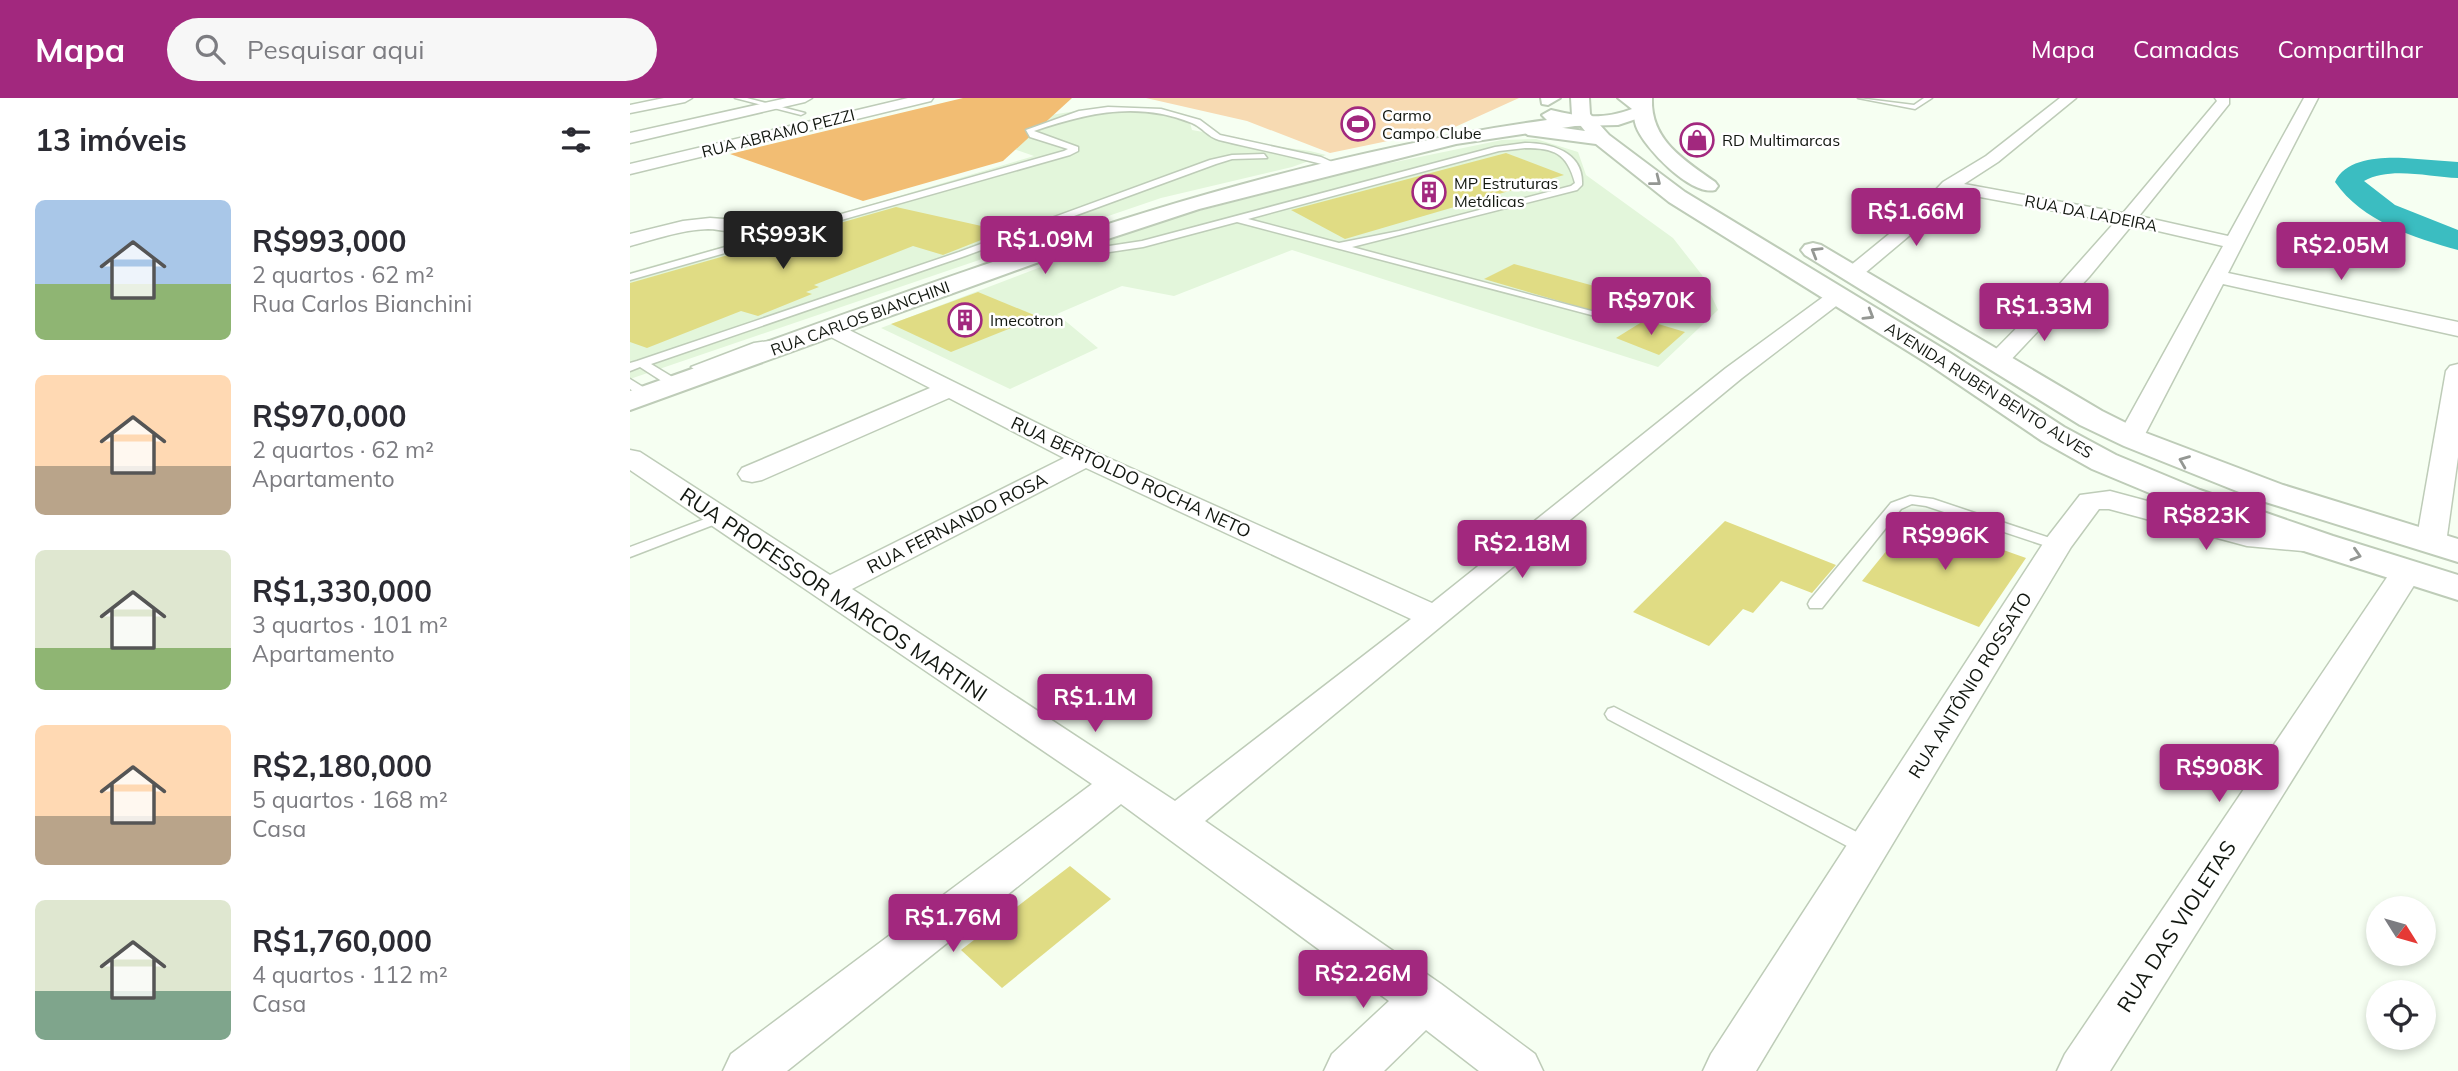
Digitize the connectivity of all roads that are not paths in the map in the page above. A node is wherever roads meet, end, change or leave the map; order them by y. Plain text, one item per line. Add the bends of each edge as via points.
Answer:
1 (685, 98) edge
2 (738, 98) edge
3 (926, 98) edge
4 (1580, 98) edge
5 (1861, 98) edge
6 (1929, 98) edge
7 (2069, 98) edge
8 (2222, 98) edge
9 (2311, 98) edge
10 (1637, 101) edge
11 (1548, 102) edge
12 (803, 105) edge
13 (771, 106) junction
14 (630, 109) edge
15 (1588, 127) junction
16 (1528, 129) junction
17 (630, 138) edge
18 (1451, 139) junction
19 (1292, 156) junction
20 (1334, 167) junction
21 (630, 169) edge
22 (1949, 186) junction
23 (1236, 218) junction
24 (2128, 219) junction
25 (737, 226) dead end
26 (630, 240) edge
27 (2234, 243) junction
28 (1340, 246) junction
29 (1042, 253) junction
30 (2216, 276) junction
31 (630, 277) edge
32 (1844, 285) junction
33 (1595, 315) dead end
34 (831, 328) junction
35 (2458, 329) edge
36 (1998, 360) junction
37 (636, 365) edge
38 (2458, 371) edge
39 (670, 382) junction
40 (950, 389) junction
41 (636, 393) edge
42 (2455, 407) edge
43 (2130, 438) junction
44 (630, 457) edge
45 (1085, 458) junction
46 (752, 474) dead end
47 (721, 517) junction
48 (2320, 544) junction
49 (2057, 545) junction
50 (630, 552) edge
51 (2432, 555) edge
52 (829, 588) junction
53 (2458, 588) edge
54 (1816, 604) dead end
55 (1436, 617) junction
56 (1614, 714) dead end
57 (1118, 785) junction
58 (1175, 823) junction
59 (1869, 848) junction
60 (1425, 999) junction
61 (748, 1071) edge
62 (1349, 1071) edge
63 (1518, 1071) edge
64 (1728, 1071) edge
65 (2082, 1071) edge

1 - 14 street
2 - 13 lane
3 - 21 street, RUA ABRAMO PEZZI
4 - 15 main road via 1578,106
5 - 6 lane via 1914,107
7 - 22 street via 1993,159
8 - 24 street
9 - 27 street
10 - 15 main road via 1639,112
32 -> 10 main road, AVENIDA RUBEN BENTO ALVES via 1675,164 1647,130
11 - 15 main road via 1553,116
11 - 16 main road via 1528,122
11 - 18 main road, RUA CARLOS BIANCHINI
12 - 13 street
13 - 17 street
15 - 16 main road
15 - 16 main road, RUA CARLOS BIANCHINI
15 -> 32 main road, AVENIDA RUBEN BENTO ALVES via 1677,197
16 - 18 main road, RUA CARLOS BIANCHINI
18 - 20 main road, RUA CARLOS BIANCHINI
19 - 20 lane
19 - 31 lane via 1217,137 1197,122 1158,111 1082,113 1030,130 1075,149 1067,153
19 - 37 lane via 1249,155 1213,162
20 - 29 main road, RUA CARLOS BIANCHINI via 1191,204
22 - 24 street, RUA DA LADEIRA
22 - 32 street via 1916,222
23 - 28 lane
23 - 28 lane via 1517,146 1560,151 1577,169 1579,183 1574,188 1409,233
23 - 29 lane via 1143,244
24 - 27 street, RUA DA LADEIRA
24 - 36 street
25 - 26 street via 694,224
27 - 30 street
28 - 33 lane
29 - 34 main road, RUA CARLOS BIANCHINI
30 - 35 street
30 - 43 street
32 - 36 main road, AVENIDA RUBEN BENTO ALVES
32 -> 48 main road, AVENIDA RUBEN BENTO ALVES via 1937,357 2104,462
32 - 55 street
34 - 39 main road, RUA CARLOS BIANCHINI
34 - 40 street, RUA BERTOLDO ROCHA NETO
36 - 43 main road, AVENIDA RUBEN BENTO ALVES
37 - 39 lane
38 - 42 street
39 - 41 main road, RUA CARLOS BIANCHINI
40 - 45 street, RUA BERTOLDO ROCHA NETO
40 - 46 street
42 - 51 street
51 -> 43 main road, AVENIDA RUBEN BENTO ALVES
44 - 47 street, RUA PROFESSOR MARCOS MARTINI
45 - 52 street, RUA FERNANDO ROSA
45 - 55 street, RUA BERTOLDO ROCHA NETO
47 - 50 lane
47 - 52 street, RUA PROFESSOR MARCOS MARTINI
48 - 49 street, RUA ANTÔNIO ROSSATO via 2247,537 2109,500 2090,501
48 -> 51 main road, AVENIDA RUBEN BENTO ALVES
49 - 54 lane via 1910,500 1896,506
49 - 59 street, RUA ANTÔNIO ROSSATO
51 - 53 main road, AVENIDA RUBEN BENTO ALVES
51 - 65 street, RUA DAS VIOLETAS
52 - 57 street, RUA PROFESSOR MARCOS MARTINI
55 - 58 street
56 - 59 lane
57 - 58 street, RUA PROFESSOR MARCOS MARTINI
57 - 61 street
58 - 60 street, RUA PROFESSOR MARCOS MARTINI
59 - 64 street, RUA ANTÔNIO ROSSATO
60 - 62 street
60 - 63 street, RUA PROFESSOR MARCOS MARTINI

